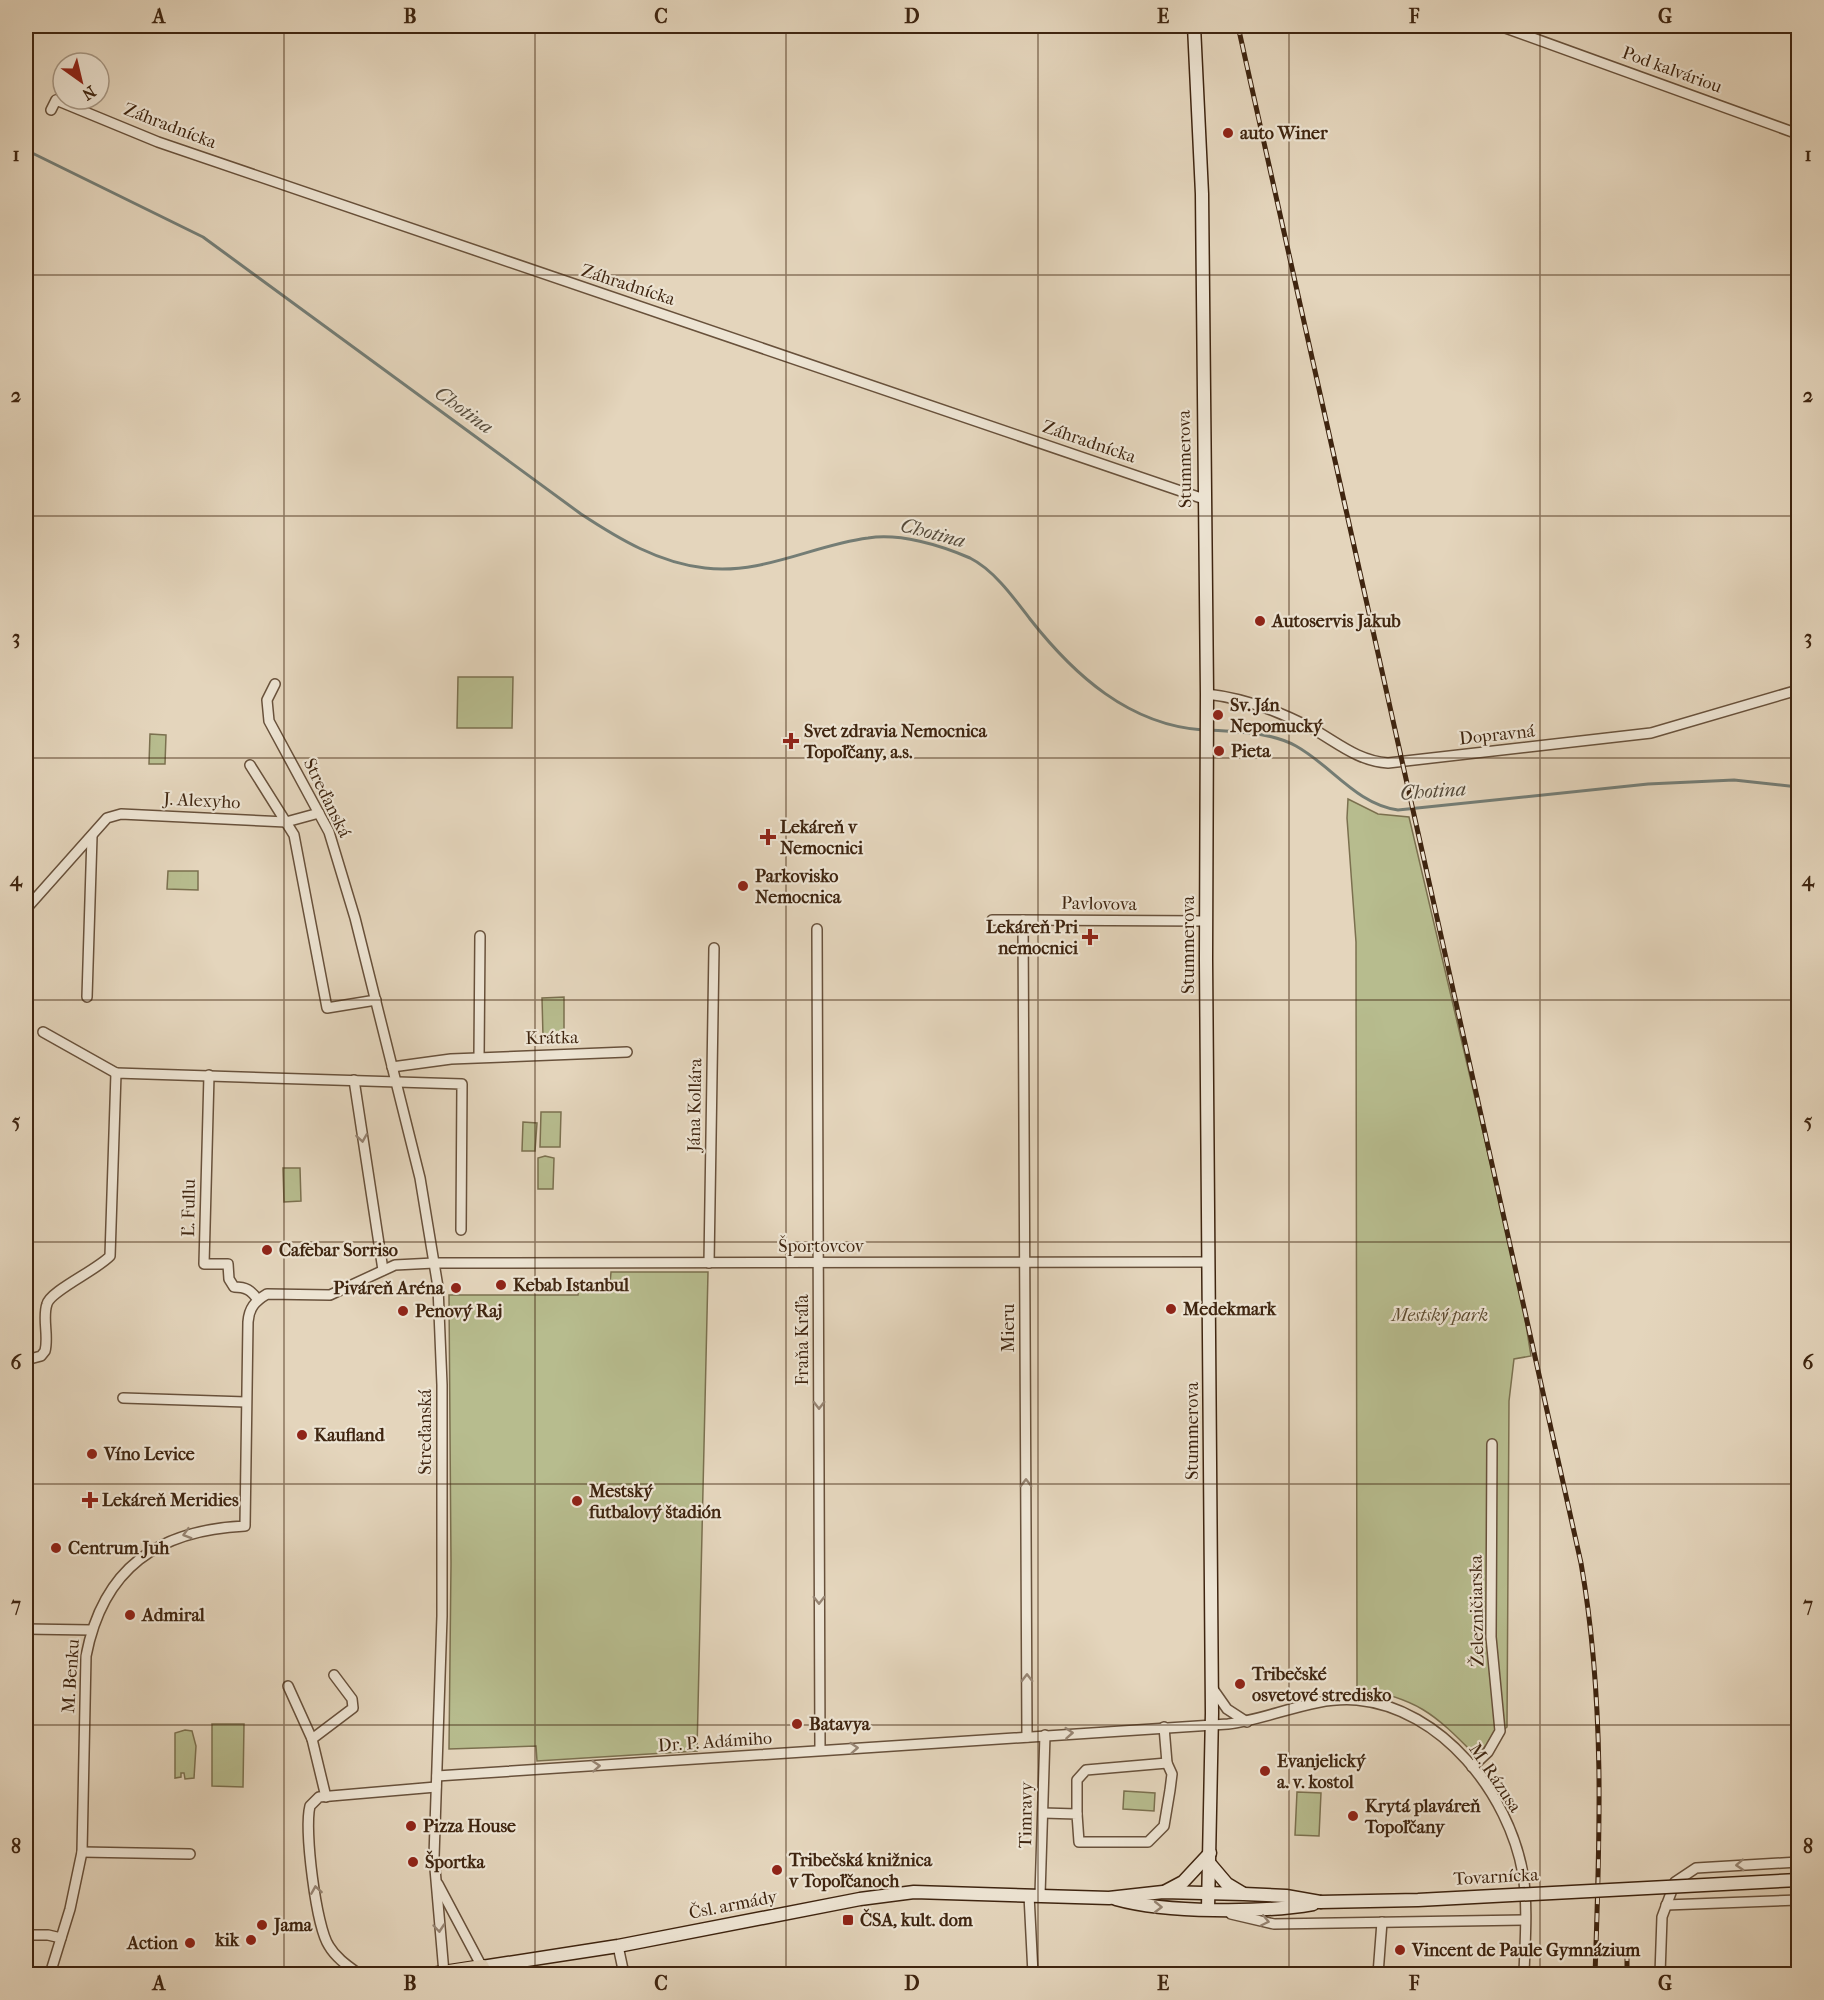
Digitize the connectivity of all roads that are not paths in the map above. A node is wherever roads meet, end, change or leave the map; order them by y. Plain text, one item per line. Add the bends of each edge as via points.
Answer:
1 (1194, 26) edge
2 (1500, 26) edge
3 (83, 111) edge
4 (1798, 134) edge
5 (1204, 499) junction
6 (275, 684) dead end
7 (1798, 690) edge
8 (1207, 694) junction
9 (250, 765) dead end
10 (319, 813) junction
11 (286, 822) junction
12 (92, 836) junction
13 (26, 909) edge
14 (992, 920) dead end
15 (1023, 920) junction
16 (1206, 921) junction
17 (817, 929) dead end
18 (480, 936) dead end
19 (714, 948) dead end
20 (87, 996) dead end
21 (376, 1000) junction
22 (43, 1032) dead end
23 (627, 1052) dead end
24 (478, 1057) junction
25 (392, 1066) junction
26 (116, 1073) junction
27 (208, 1076) junction
28 (354, 1080) junction
29 (396, 1081) junction
30 (461, 1230) dead end
31 (1025, 1262) junction
32 (1209, 1262) junction
33 (434, 1263) junction
34 (709, 1263) junction
35 (819, 1263) junction
36 (383, 1270) junction
37 (258, 1300) junction
38 (26, 1360) edge
39 (123, 1398) dead end
40 (246, 1402) junction
41 (1492, 1444) dead end
42 (26, 1629) edge
43 (91, 1630) junction
44 (334, 1675) dead end
45 (288, 1686) dead end
46 (1212, 1688) junction
47 (1247, 1722) junction
48 (1212, 1724) junction
49 (1164, 1727) junction
50 (1045, 1735) junction
51 (1027, 1737) junction
52 (312, 1740) junction
53 (820, 1750) junction
54 (1167, 1763) junction
55 (1472, 1767) junction
56 (437, 1776) junction
57 (436, 1787) junction
58 (326, 1797) junction
59 (1043, 1813) junction
60 (1077, 1814) junction
61 (82, 1852) junction
62 (190, 1854) dead end
63 (1210, 1859) junction
64 (1798, 1862) edge
65 (1798, 1880) edge
66 (437, 1882) junction
67 (1163, 1892) junction
68 (1209, 1893) junction
69 (1244, 1894) junction
70 (1034, 1895) junction
71 (1110, 1898) junction
72 (1798, 1900) edge
73 (1320, 1902) junction
74 (1666, 1905) junction
75 (1208, 1908) junction
76 (1524, 1920) junction
77 (1382, 1922) junction
78 (26, 1935) edge
79 (61, 1938) junction
80 (618, 1946) junction
81 (482, 1971) edge
82 (50, 1974) edge
83 (359, 1974) edge
84 (440, 1974) edge
85 (624, 1974) edge
86 (1033, 1974) edge
87 (1378, 1974) edge
88 (1524, 1974) edge
89 (1660, 1974) edge

1 - 5 street, Stummerova via 1202,194
2 - 4 street, Pod kalváriou
3 - 5 street, Záhradnícka via 158,142
5 - 8 street, Stummerova
6 - 10 street, Streďanská via 267,700 269,721
7 - 8 street, Dopravná via 1651,734 1388,763 1365,759 1271,711
8 - 16 street, Stummerova
9 - 11 street
10 - 11 street, J. Alexyho
10 - 21 street, Streďanská via 333,843
11 - 12 street, J. Alexyho via 121,814 107,818
11 - 21 street via 294,835 327,1008
12 - 13 street, J. Alexyho
12 - 20 street
14 - 15 street, Pavlovova
15 - 16 street, Pavlovova
15 - 31 street, Mieru
16 - 32 street, Stummerova
17 - 35 street, Fraňa Kráľa
18 - 24 street
19 - 34 street, Jána Kollára
21 - 25 street, Streďanská
22 - 26 street
23 - 24 street, Krátka
24 - 25 street, Krátka
25 - 29 street, Streďanská
26 - 27 street
26 - 38 street via 110,1256 46,1303 45,1351
27 - 28 street
27 - 37 street, Ľ. Fullu via 204,1264 228,1264 234,1287 244,1287
28 - 29 street
28 -> 36 street
29 - 30 street via 462,1084
29 - 33 street, Streďanská via 420,1178
31 - 32 street, Športovcov
31 - 35 street, Športovcov
51 -> 31 street, Mieru
32 - 46 street, Stummerova
33 - 34 street, Športovcov
33 - 36 street, Športovcov via 395,1265
33 - 56 street, Streďanská via 442,1385
34 - 35 street, Športovcov
35 -> 53 street, Fraňa Kráľa
36 - 37 street, Športovcov via 330,1295 267,1294
37 - 40 street via 248,1322
39 - 40 street
40 -> 43 street, M. Benku via 245,1526 207,1529 163,1543 124,1574 104,1596
41 - 55 street, Železničiarska via 1491,1637 1500,1731 1488,1752
42 - 43 street
43 - 61 street, M. Benku via 86,1656
44 - 52 street via 352,1699 353,1708
45 - 52 street
46 - 47 street via 1227,1709
46 - 48 street, Stummerova
47 - 48 street, M. Rázusa
47 - 55 street, M. Rázusa via 1314,1703 1368,1702 1408,1714 1429,1726
48 - 49 street, Dr. P. Adámiho
48 - 63 street, Stummerova
50 -> 49 street, Dr. P. Adámiho
49 - 54 street
50 - 51 street, Dr. P. Adámiho
50 - 59 street, Timravy
53 -> 51 street, Dr. P. Adámiho
52 - 58 street
56 -> 53 street, Dr. P. Adámiho
54 - 60 street via 1086,1770 1077,1780
54 - 60 street via 1172,1774 1164,1826 1148,1842 1079,1842
55 - 76 street, M. Rázusa via 1513,1838 1525,1887
56 - 57 street, Streďanská
57 - 58 street
57 - 66 street, Streďanská
83 -> 58 street via 329,1947 321,1930 310,1853 310,1806 319,1797
59 - 60 street
59 - 70 street, Timravy
61 - 62 street
61 - 79 street, M. Benku
63 - 67 street via 1183,1882
63 - 68 street, Stummerova
63 - 69 street via 1227,1884
64 -> 74 street via 1696,1868 1675,1881
65 - 73 street, Tovarnícka, bridge
66 - 81 street, Streďanská
66 -> 84 street, Streďanská
67 - 68 street, Čsl. armády
67 - 71 street, Čsl. armády
68 - 69 street, Tovarnícka
68 - 75 street, Stummerova
69 - 73 street, Tovarnícka
70 - 71 street, Čsl. armády
70 - 80 street, Čsl. armády via 898,1893
70 - 86 street, Timravy
71 -> 75 street, Čsl. armády via 1143,1907
72 - 74 street
73 - 75 street, Tovarnícka via 1288,1908
74 - 89 street
75 -> 77 street via 1274,1924
76 - 77 street
76 - 88 street, M. Rázusa
77 - 87 street
78 - 79 street
79 - 82 street, M. Benku
80 - 81 street, Čsl. armády
80 - 85 street
81 - 84 main road, Čsl. armády

